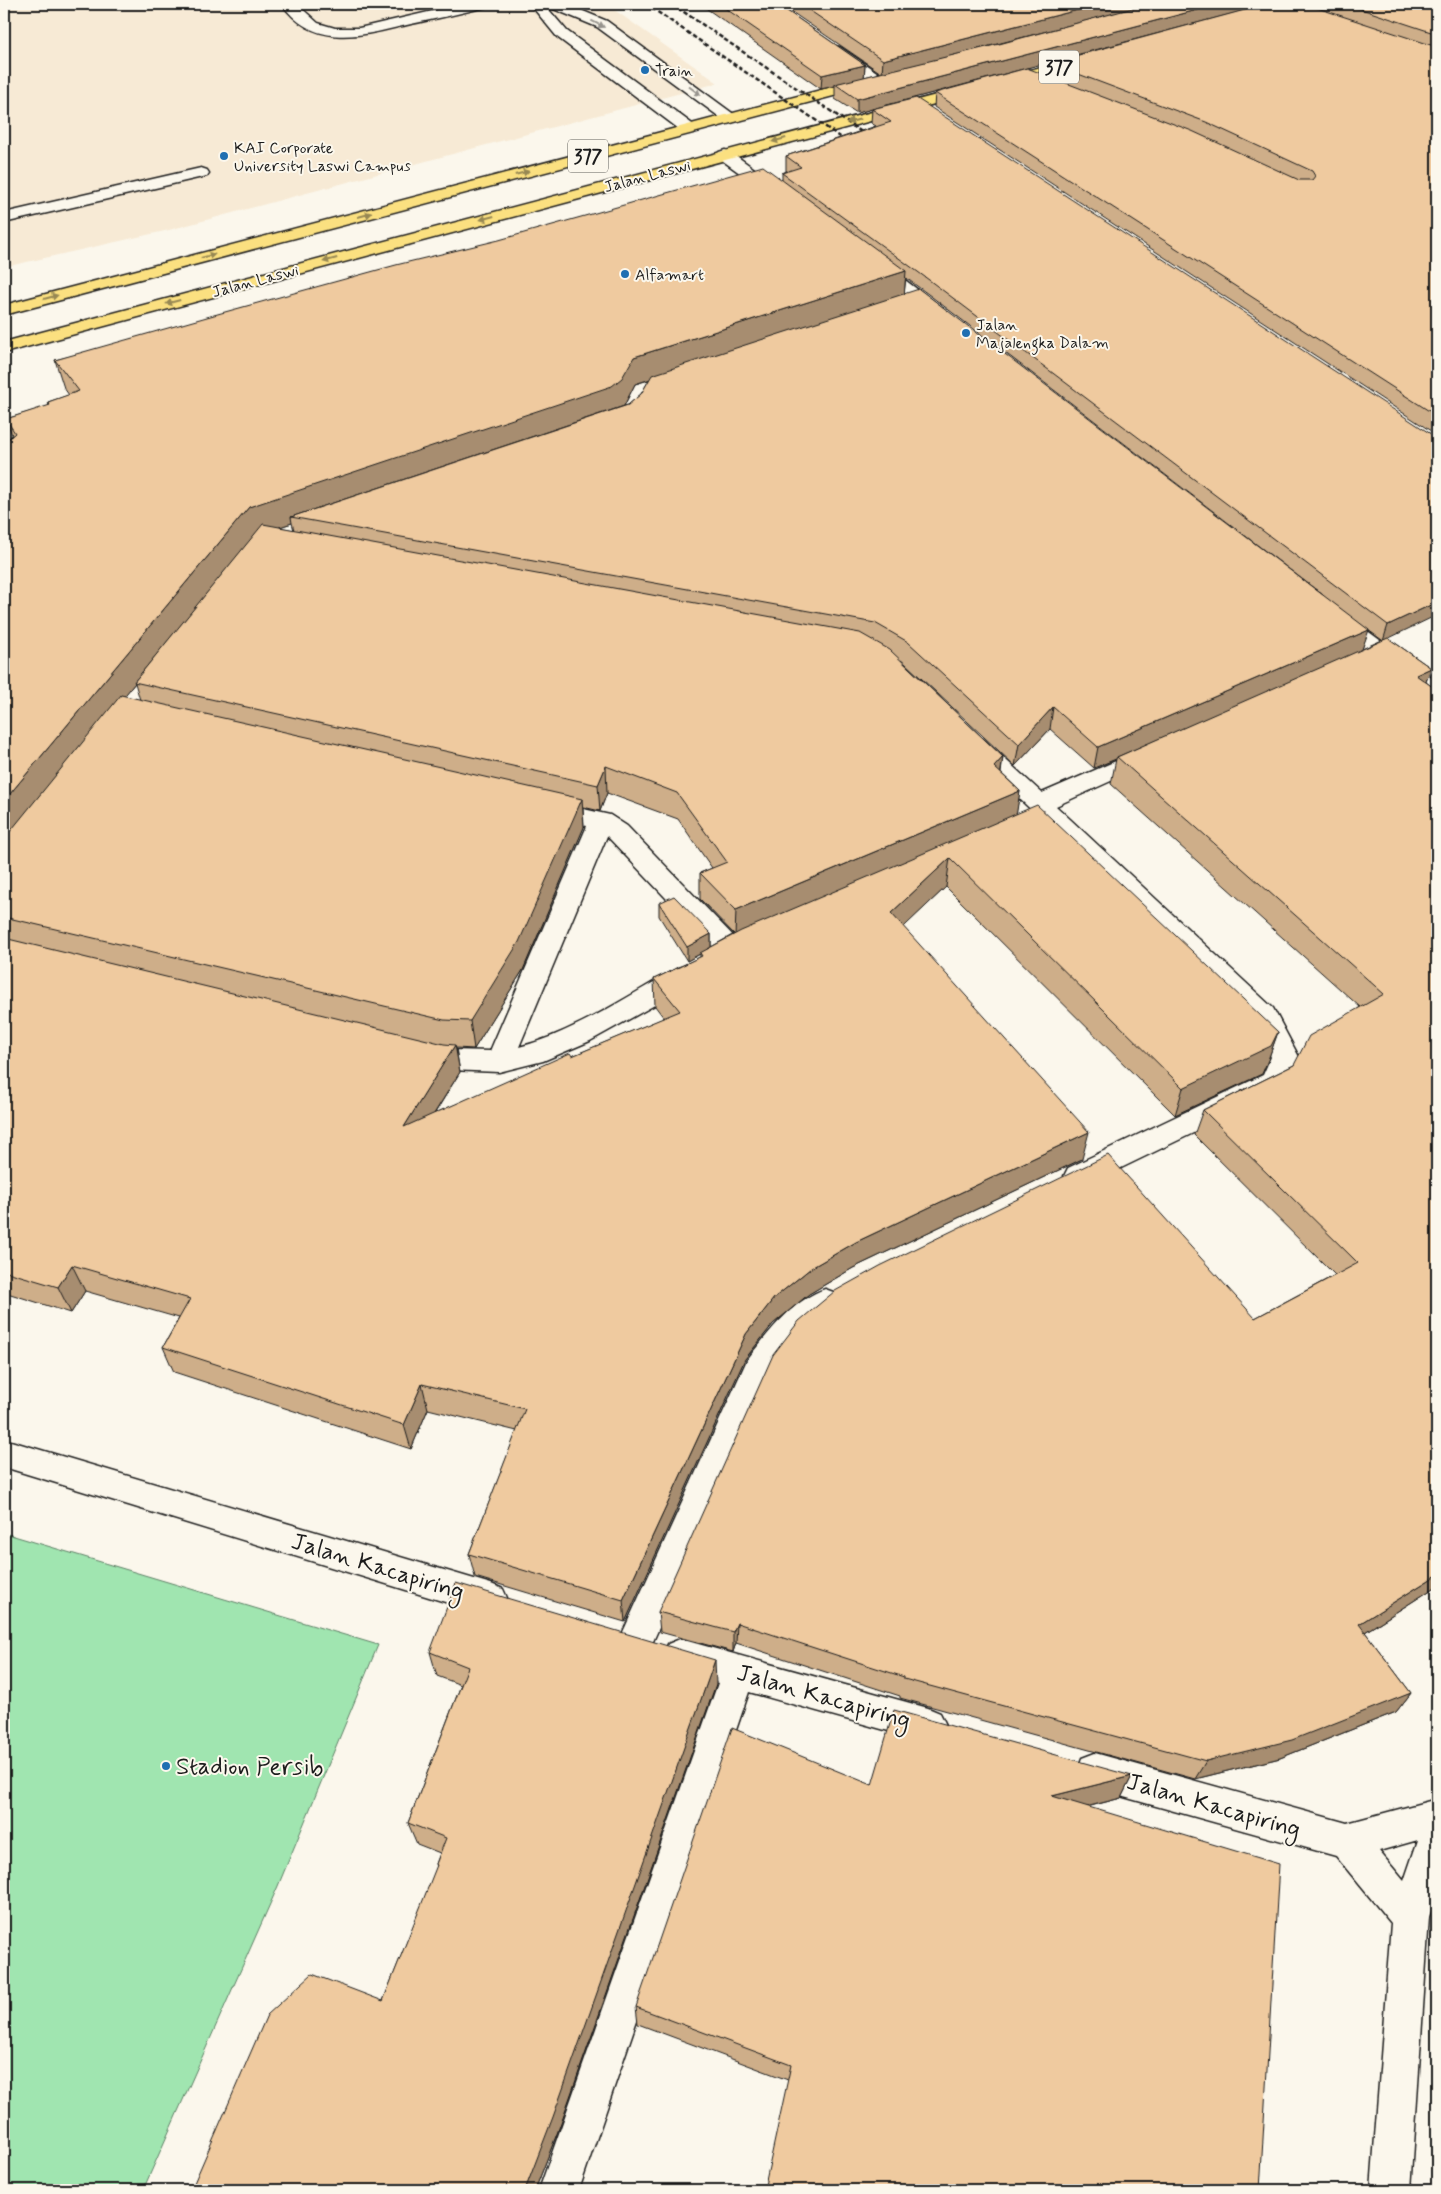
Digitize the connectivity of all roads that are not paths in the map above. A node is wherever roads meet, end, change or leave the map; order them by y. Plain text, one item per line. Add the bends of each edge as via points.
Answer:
1 (289, 4) edge
2 (481, 4) edge
3 (537, 4) edge
4 (554, 4) edge
5 (823, 42) edge
6 (1093, 58) edge
7 (898, 76) edge
8 (1027, 76) junction
9 (879, 80) junction
10 (1052, 85) edge
11 (916, 104) junction
12 (732, 118) junction
13 (939, 119) edge
14 (689, 129) junction
15 (725, 155) junction
16 (201, 173) dead end
17 (788, 201) edge
18 (4, 218) edge
19 (858, 253) edge
20 (921, 300) junction
21 (903, 306) edge
22 (4, 310) edge
23 (956, 327) edge
24 (5, 346) edge
25 (1318, 605) edge
26 (1437, 692) edge
27 (960, 730) edge
28 (1165, 748) edge
29 (525, 804) edge
30 (1044, 809) junction
31 (601, 821) junction
32 (1022, 825) edge
33 (401, 1048) edge
34 (498, 1062) junction
35 (1052, 1189) edge
36 (850, 1287) edge
37 (4, 1453) edge
38 (520, 1609) edge
39 (739, 1672) junction
40 (957, 1733) edge
41 (1062, 1762) edge
42 (1437, 1817) edge
43 (1437, 1838) edge
44 (1347, 1841) junction
45 (1410, 1917) junction
46 (558, 2190) edge
47 (1391, 2190) edge

1 - 2 street via 313,26 335,32 359,32
3 - 14 street via 562,34
4 -> 12 street via 602,24
5 - 9 street
6 - 8 main road, Jalan Laswi / 377
7 - 9 main road, Jalan Laswi / 377
8 - 10 street
8 - 11 main road, Jalan Laswi / 377
9 - 12 main road, Jalan Laswi / 377
11 - 13 street
11 -> 15 main road, Jalan Laswi / 377
12 - 14 main road, Jalan Laswi / 377
22 -> 14 main road, Jalan Laswi / 377
15 - 17 street
15 -> 24 main road, Jalan Laswi / 377
16 - 18 street
19 - 20 street
20 - 21 street
20 - 23 street
25 - 26 street via 1372,657
27 - 30 street
28 - 30 street
29 - 31 street
30 - 32 street
30 - 35 street via 1264,1015 1285,1057 1274,1082
31 - 34 street
31 - 34 street via 618,832 740,946 581,1034 543,1051
33 - 34 street via 449,1060
36 - 39 street, Jalan Kacapiring via 821,1304 785,1334 758,1369 621,1639
37 - 38 street, Jalan Kacapiring
39 - 40 street, Jalan Kacapiring
39 - 46 street
41 - 44 street, Jalan Kacapiring
42 - 44 street
43 - 45 street
44 - 45 street
45 - 47 street

